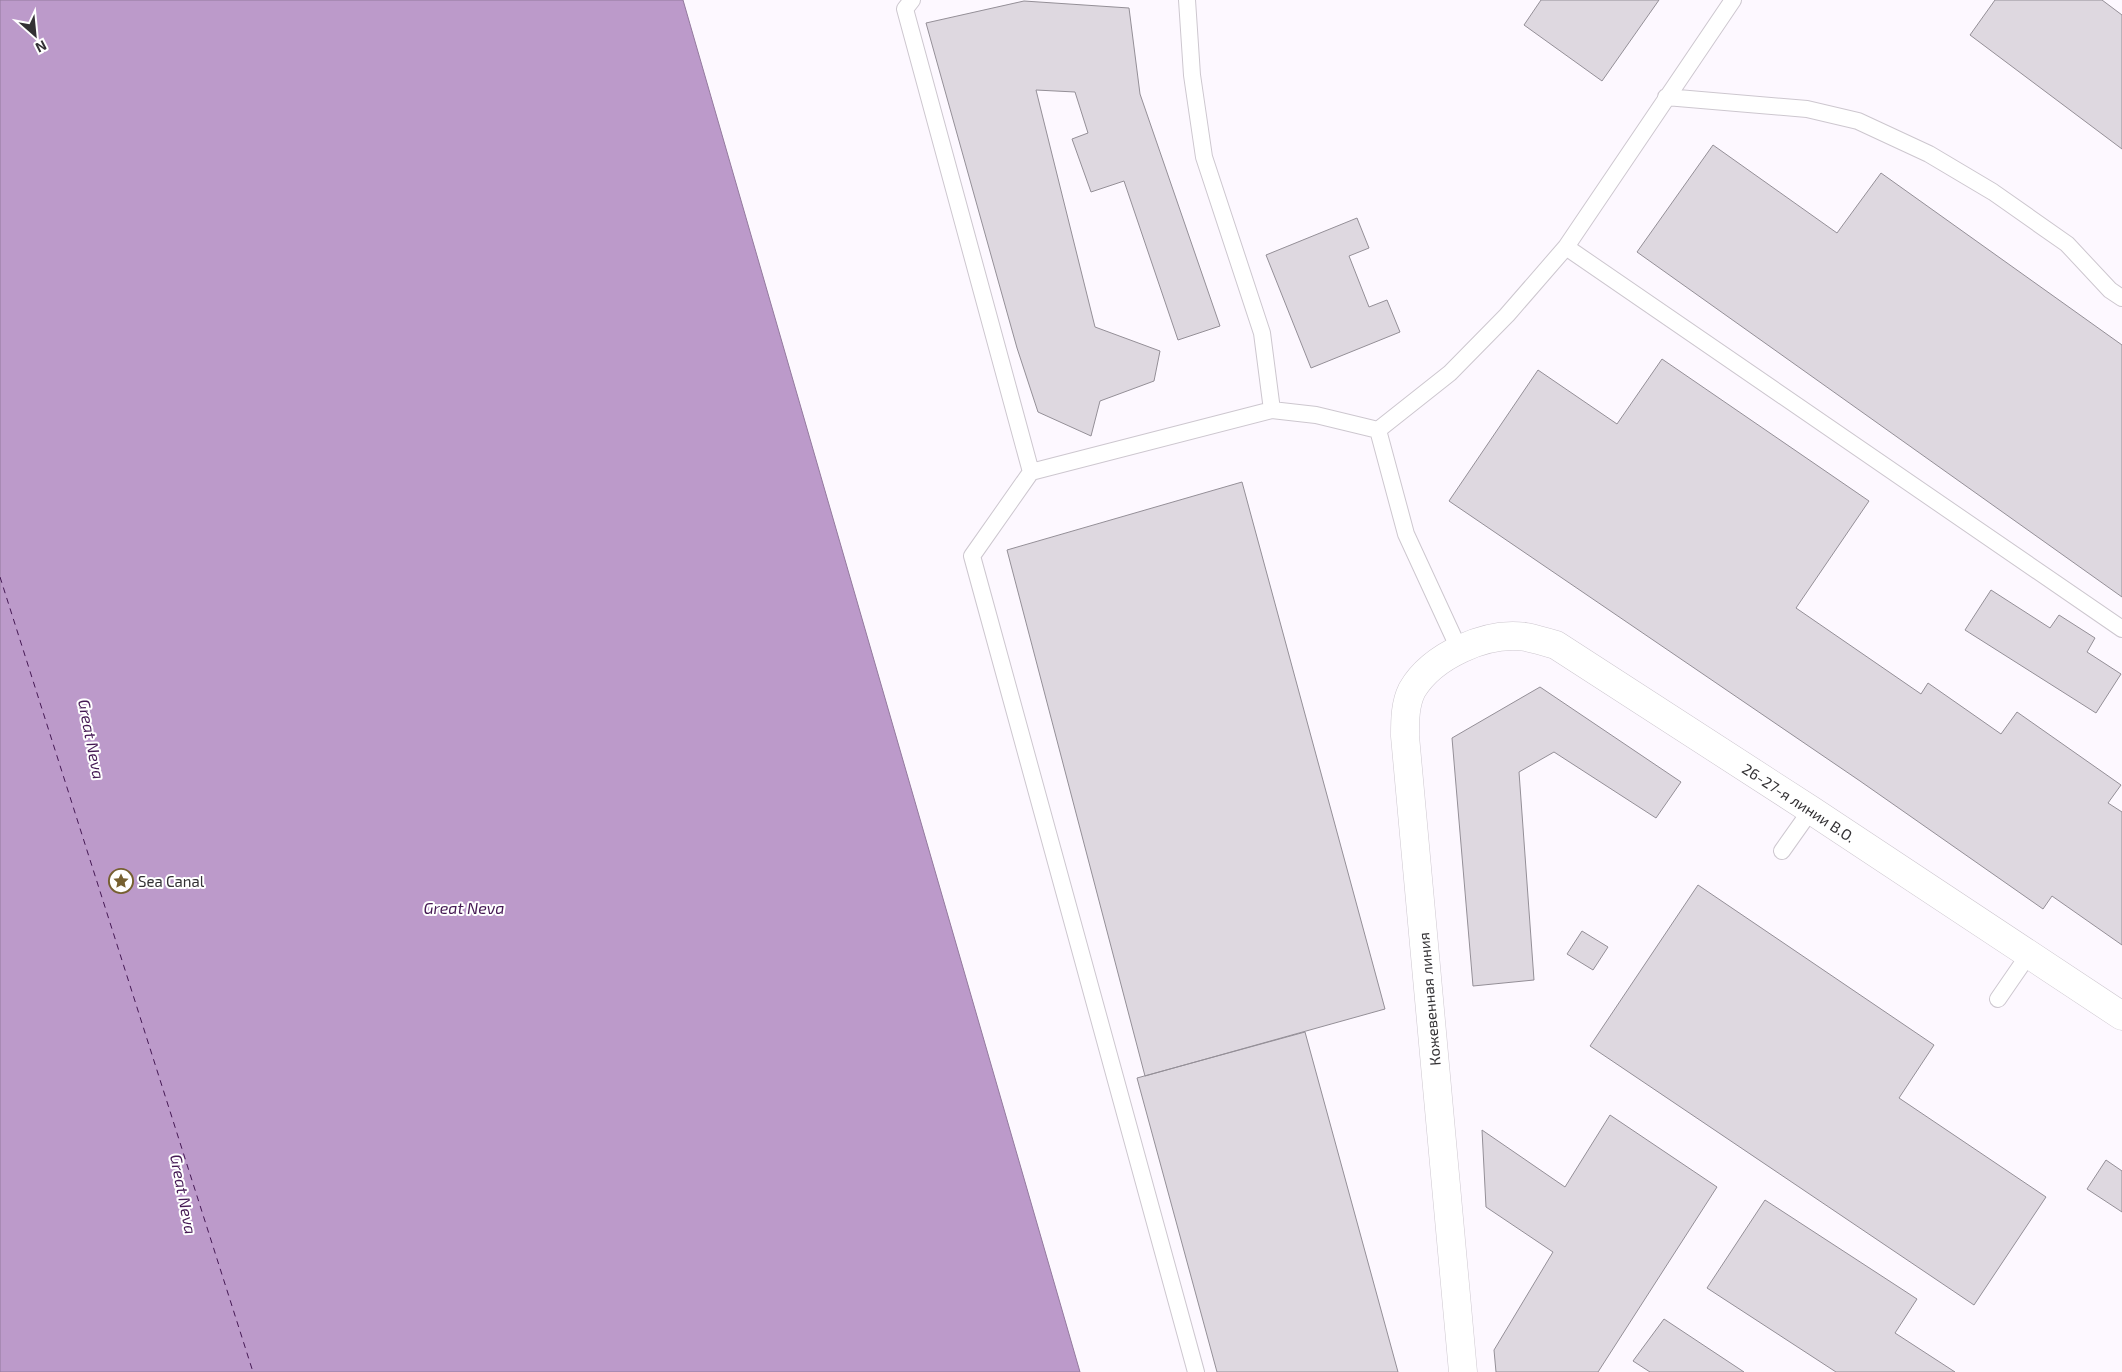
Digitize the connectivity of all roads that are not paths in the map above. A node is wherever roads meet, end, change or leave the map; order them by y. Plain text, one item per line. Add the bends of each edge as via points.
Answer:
1 (912, 0) edge
2 (1187, 0) edge
3 (1733, 0) edge
4 (1666, 97) junction
5 (1566, 247) junction
6 (2122, 298) edge
7 (1272, 410) junction
8 (1378, 430) junction
9 (1031, 472) junction
10 (2122, 629) edge
11 (1459, 649) junction
12 (1811, 810) junction
13 (1782, 851) dead end
14 (2029, 954) junction
15 (1998, 999) dead end
16 (2122, 1016) edge
17 (1196, 1372) edge
18 (1463, 1372) edge

1 - 9 lane via 905,9
2 - 7 lane via 1192,75 1204,157 1262,333
3 - 4 lane
4 - 5 lane
4 - 6 lane via 1807,109 1858,121 1929,154 1993,192 2067,244 2110,290
5 - 8 lane via 1507,315 1450,373
5 - 10 lane
7 - 8 lane via 1316,415
7 - 9 lane
8 - 11 lane via 1406,534
9 - 17 lane via 972,556
11 - 12 street, 26-27-я линии В.О. via 1493,639 1524,637 1556,645
11 - 18 street, Кожевенная линия via 1429,668 1412,691 1405,713
12 - 13 lane
12 - 14 street, 26-27-я линии В.О.
14 - 15 lane
14 - 16 street, 26-27-я линии В.О.

